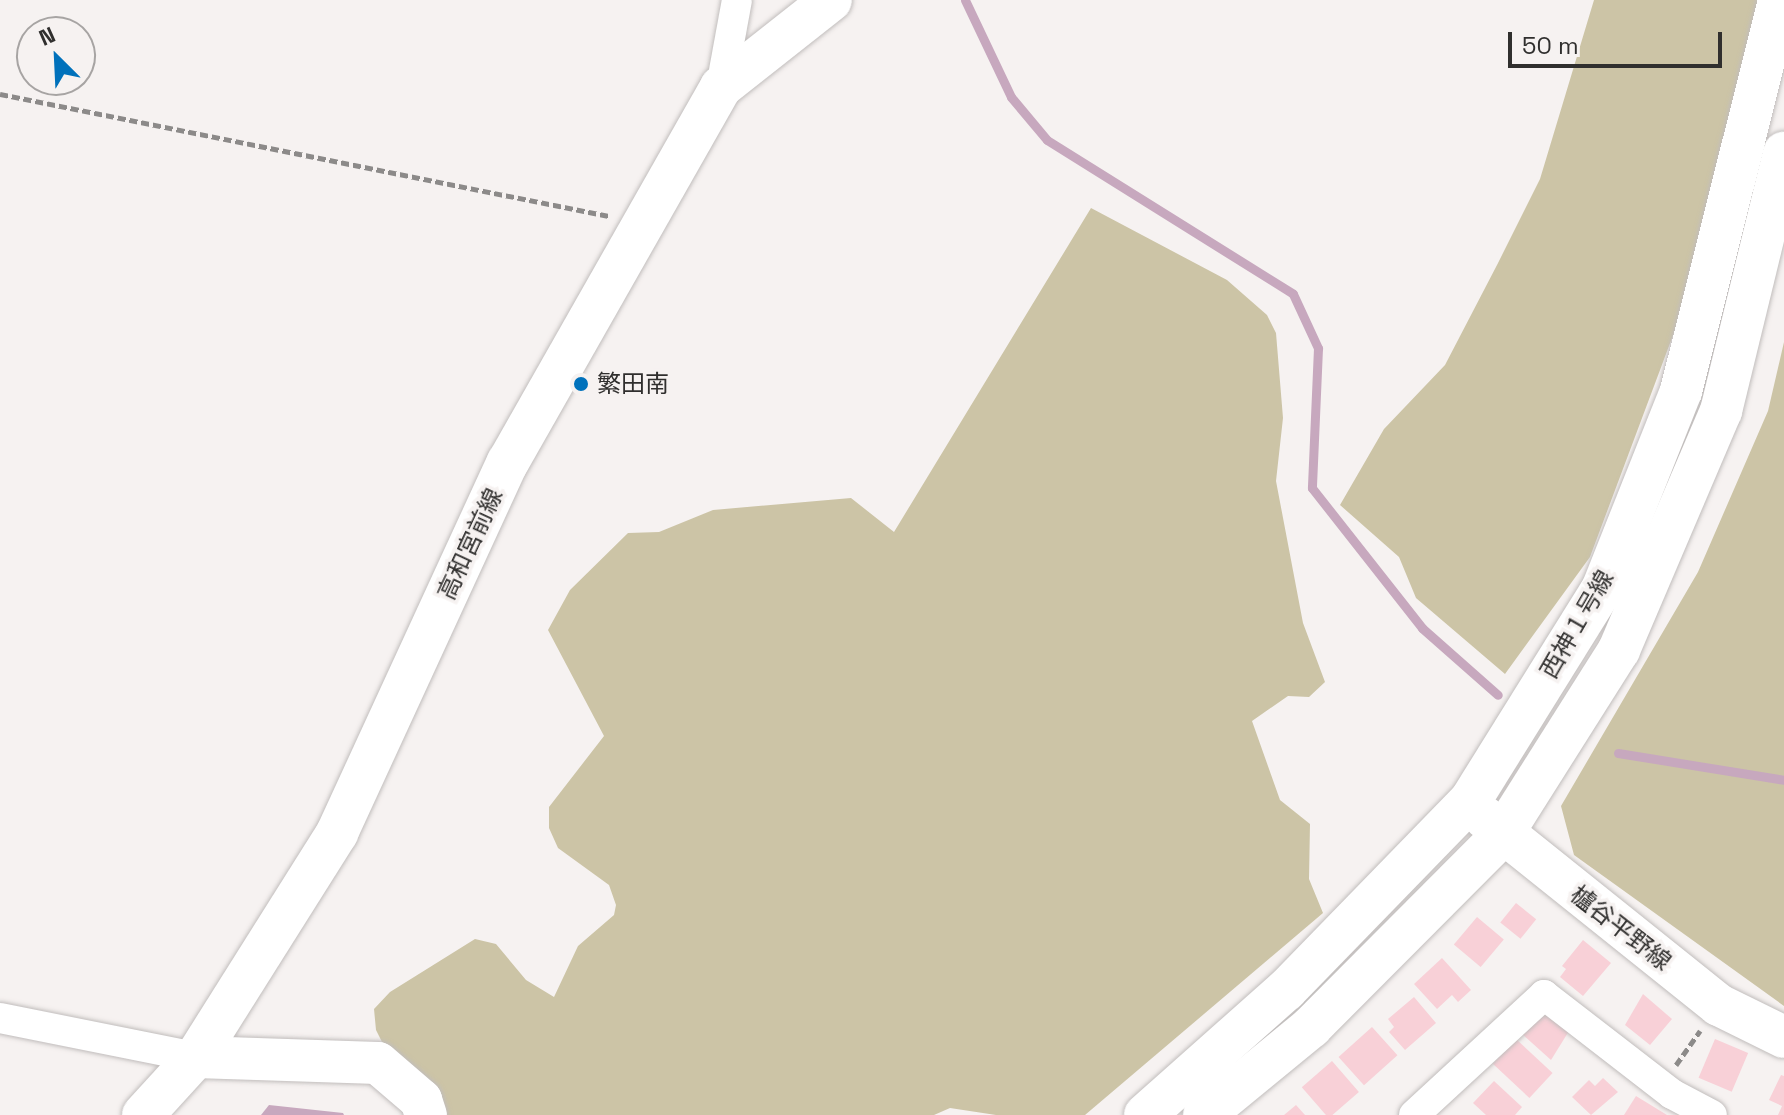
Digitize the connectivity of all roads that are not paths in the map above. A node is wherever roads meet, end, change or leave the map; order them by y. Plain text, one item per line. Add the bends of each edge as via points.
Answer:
1 (737, 0) edge
2 (831, 0) edge
3 (1779, 0) edge
4 (721, 87) junction
5 (1784, 153) edge
6 (1470, 801) junction
7 (1502, 835) junction
8 (0, 1018) edge
9 (1784, 1037) edge
10 (196, 1057) junction
11 (143, 1115) edge
12 (426, 1115) edge
13 (1145, 1115) edge
14 (1204, 1115) edge
15 (1414, 1115) edge
16 (1712, 1115) edge

1 - 4 street
2 - 4 street, 高和宮前線
3 - 6 street, 西神１号線 via 1681,391 1603,587
4 - 10 street, 高和宮前線 via 508,462 337,833
5 - 7 street, 西神１号線 via 1715,425 1619,650
6 - 7 street, 櫨谷平野線
6 - 13 street, 西神１号線 via 1286,990
7 - 9 street, 櫨谷平野線 via 1719,1005
7 - 14 street, 西神１号線 via 1311,1027
8 - 10 street
10 - 11 street, 高和宮前線
10 - 12 street via 378,1063 421,1100
15 - 16 street via 1544,995 1661,1085

